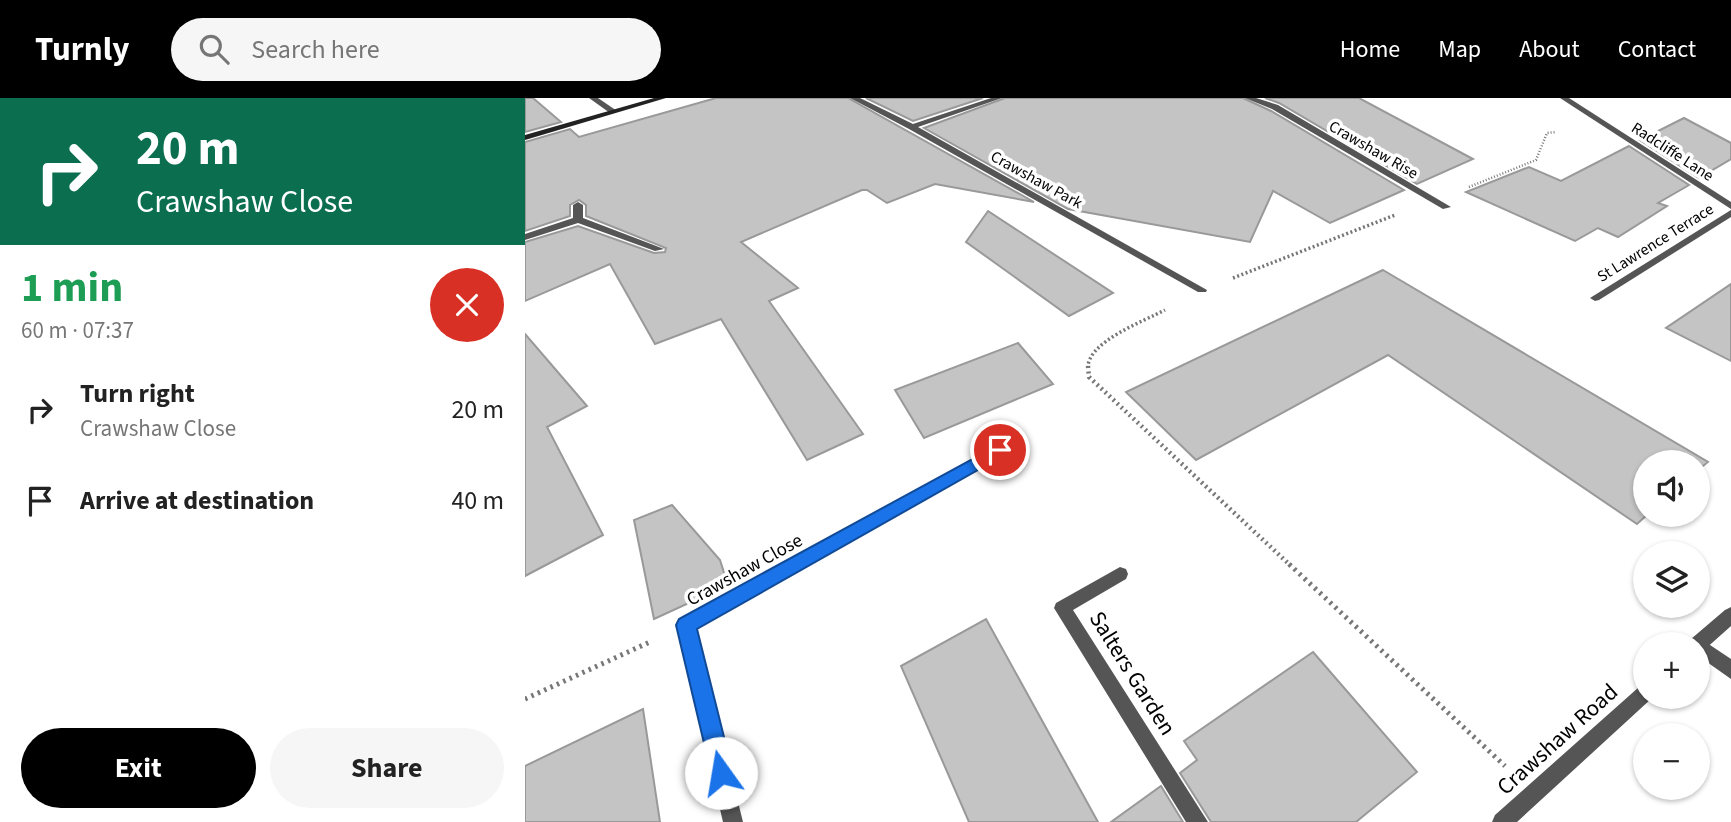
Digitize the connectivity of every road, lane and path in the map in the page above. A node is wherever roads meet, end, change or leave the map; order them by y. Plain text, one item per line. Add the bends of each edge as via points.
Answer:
1 (593, 98) edge
2 (662, 98) edge
3 (854, 98) edge
4 (998, 98) edge
5 (1249, 98) edge
6 (1564, 98) edge
7 (614, 111) junction
8 (1604, 122) junction
9 (912, 127) junction
10 (525, 138) edge
11 (578, 205) dead end
12 (1730, 206) edge
13 (1446, 207) junction
14 (578, 220) junction
15 (525, 237) edge
16 (659, 249) dead end
17 (1202, 290) junction
18 (1595, 298) dead end
19 (1000, 450) dead end
20 (1120, 574) dead end
21 (1731, 615) edge
22 (686, 625) junction
23 (1710, 634) edge
24 (1710, 654) edge
25 (1731, 670) edge
26 (525, 699) edge
27 (1633, 704) edge
28 (1534, 793) junction
29 (733, 822) edge
30 (1198, 822) edge
31 (1502, 822) edge

1 - 7 street
2 - 7 street
3 - 9 street, Crawshaw Park
4 - 9 street
5 - 13 street, Crawshaw Rise via 1275,107
6 - 8 street, Radcliffe Lane
7 - 10 street
8 - 12 street, Radcliffe Lane
8 - 13 path via 1547,134 1536,160 1467,188
9 - 17 street, Crawshaw Park
11 - 14 street
12 - 18 street, St Lawrence Terrace
13 - 17 path via 1395,215
14 - 15 street
14 - 16 street
17 - 28 path via 1097,346 1088,360 1089,377
19 - 22 street, Crawshaw Close
20 - 30 street, Salters Garden via 1062,608
21 - 23 street
22 - 26 path
22 - 29 street, Crawshaw Close
24 - 25 street
27 - 28 street, Crawshaw Road
28 - 31 street, Crawshaw Road

